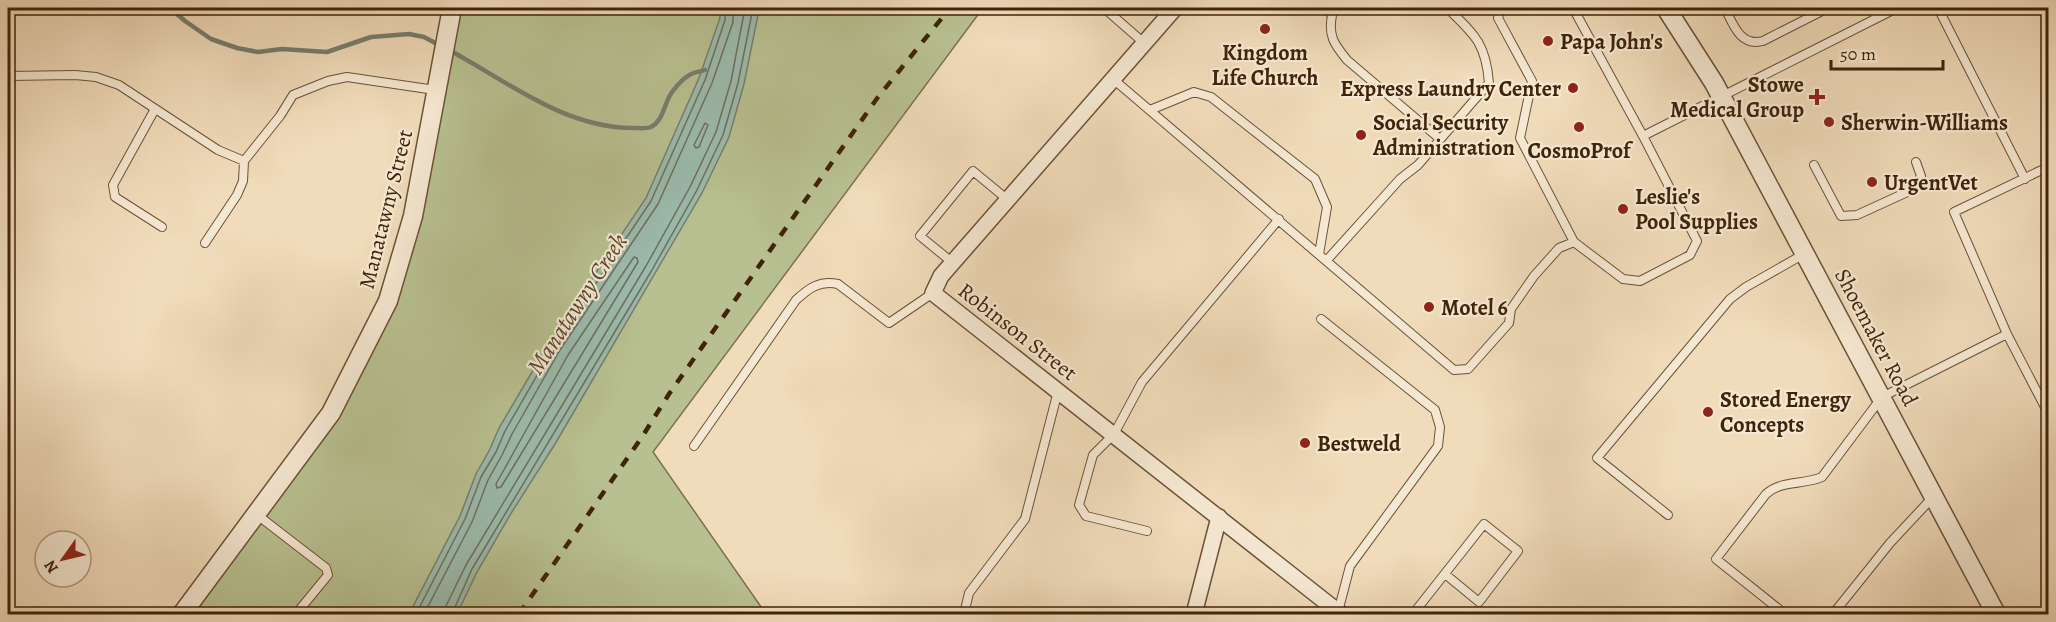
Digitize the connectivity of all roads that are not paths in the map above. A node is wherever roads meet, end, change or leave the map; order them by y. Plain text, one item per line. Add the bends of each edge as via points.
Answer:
1 (452, 8) edge
2 (1104, 8) edge
3 (1325, 8) edge
4 (1447, 8) edge
5 (1501, 8) edge
6 (1573, 8) edge
7 (1666, 8) edge
8 (1681, 8) edge
9 (1725, 8) edge
10 (1826, 8) edge
11 (1872, 8) edge
12 (1897, 8) edge
13 (1938, 8) edge
14 (1172, 9) edge
15 (1877, 18) junction
16 (1144, 43) junction
17 (8, 76) edge
18 (1113, 79) junction
19 (437, 90) junction
20 (1718, 90) junction
21 (155, 109) junction
22 (1150, 110) junction
23 (1642, 136) junction
24 (1440, 139) junction
25 (244, 161) junction
26 (1916, 162) dead end
27 (1814, 165) dead end
28 (2049, 167) edge
29 (2025, 179) junction
30 (1008, 200) junction
31 (1279, 219) junction
32 (162, 227) dead end
33 (1574, 242) junction
34 (205, 243) dead end
35 (1805, 253) junction
36 (1319, 254) junction
37 (1327, 260) junction
38 (953, 263) junction
39 (933, 293) junction
40 (1321, 319) dead end
41 (2007, 334) junction
42 (1058, 391) junction
43 (1882, 397) junction
44 (2049, 413) edge
45 (1114, 434) junction
46 (694, 446) dead end
47 (1934, 496) junction
48 (256, 514) junction
49 (1668, 515) dead end
50 (1219, 518) junction
51 (1147, 531) dead end
52 (1445, 574) junction
53 (1340, 613) edge
54 (182, 615) edge
55 (296, 615) edge
56 (964, 615) edge
57 (1194, 615) edge
58 (1413, 615) edge
59 (1785, 615) edge
60 (1833, 615) edge
61 (1996, 615) edge

1 - 19 street, Manatawny Street
2 - 16 lane
3 - 24 lane via 1332,15 1334,44 1347,60
4 - 24 lane via 1477,38 1487,60 1489,82
5 - 33 lane via 1498,18 1532,81 1520,138
6 - 23 lane
7 - 20 street, Shoemaker Road
8 - 20 street, Shoemaker Road
9 - 10 lane via 1739,36 1755,44
11 - 15 lane
12 - 15 lane
13 - 29 lane
14 - 16 street, Robinson Street
15 - 20 lane
16 - 18 street, Robinson Street
17 - 21 lane via 96,77 119,85
18 - 22 lane
18 - 30 street, Robinson Street
19 - 25 lane via 347,77 328,81 293,95
19 - 48 street, Manatawny Street via 413,216 388,301 331,413
20 - 23 lane
20 - 35 street, Shoemaker Road
21 - 25 lane via 218,150
21 - 32 lane via 113,190 115,197
22 - 31 lane
22 - 36 lane via 1194,92 1211,96 1315,179 1327,207
23 - 33 lane via 1697,242 1690,255 1640,281 1623,279
24 - 37 lane
25 - 34 lane via 240,188
26 - 27 lane via 1921,176 1916,188 1857,215 1841,216
28 - 29 lane
29 - 41 lane via 1954,212
30 - 38 street, Robinson Street
30 - 38 lane via 974,171 920,236
31 - 36 lane
31 - 45 lane via 1142,382
33 - 37 lane via 1558,248 1534,276 1511,309 1509,323 1468,369 1454,370
35 - 43 street, Shoemaker Road
35 - 49 lane via 1730,299 1597,458
36 - 37 lane
38 - 39 street, Robinson Street
39 - 42 street, Robinson Street
39 - 46 lane via 889,323 838,284 818,284 806,291
40 - 53 lane via 1436,410 1440,427 1438,446 1350,566
41 - 43 lane
41 - 44 lane
42 - 45 street, Robinson Street
42 - 56 lane via 1025,519 969,593
43 - 47 street, Shoemaker Road
43 - 59 lane via 1822,477 1773,488 1716,559
45 - 50 street, Robinson Street
45 - 51 lane via 1094,455 1079,505 1086,516
47 - 60 lane via 1890,543
47 - 61 street, Shoemaker Road
48 - 54 street, Manatawny Street
48 - 55 lane via 326,568 328,575
50 - 53 street, Robinson Street
50 - 57 street
52 - 52 lane via 1484,524 1518,551 1479,602
52 - 58 lane

